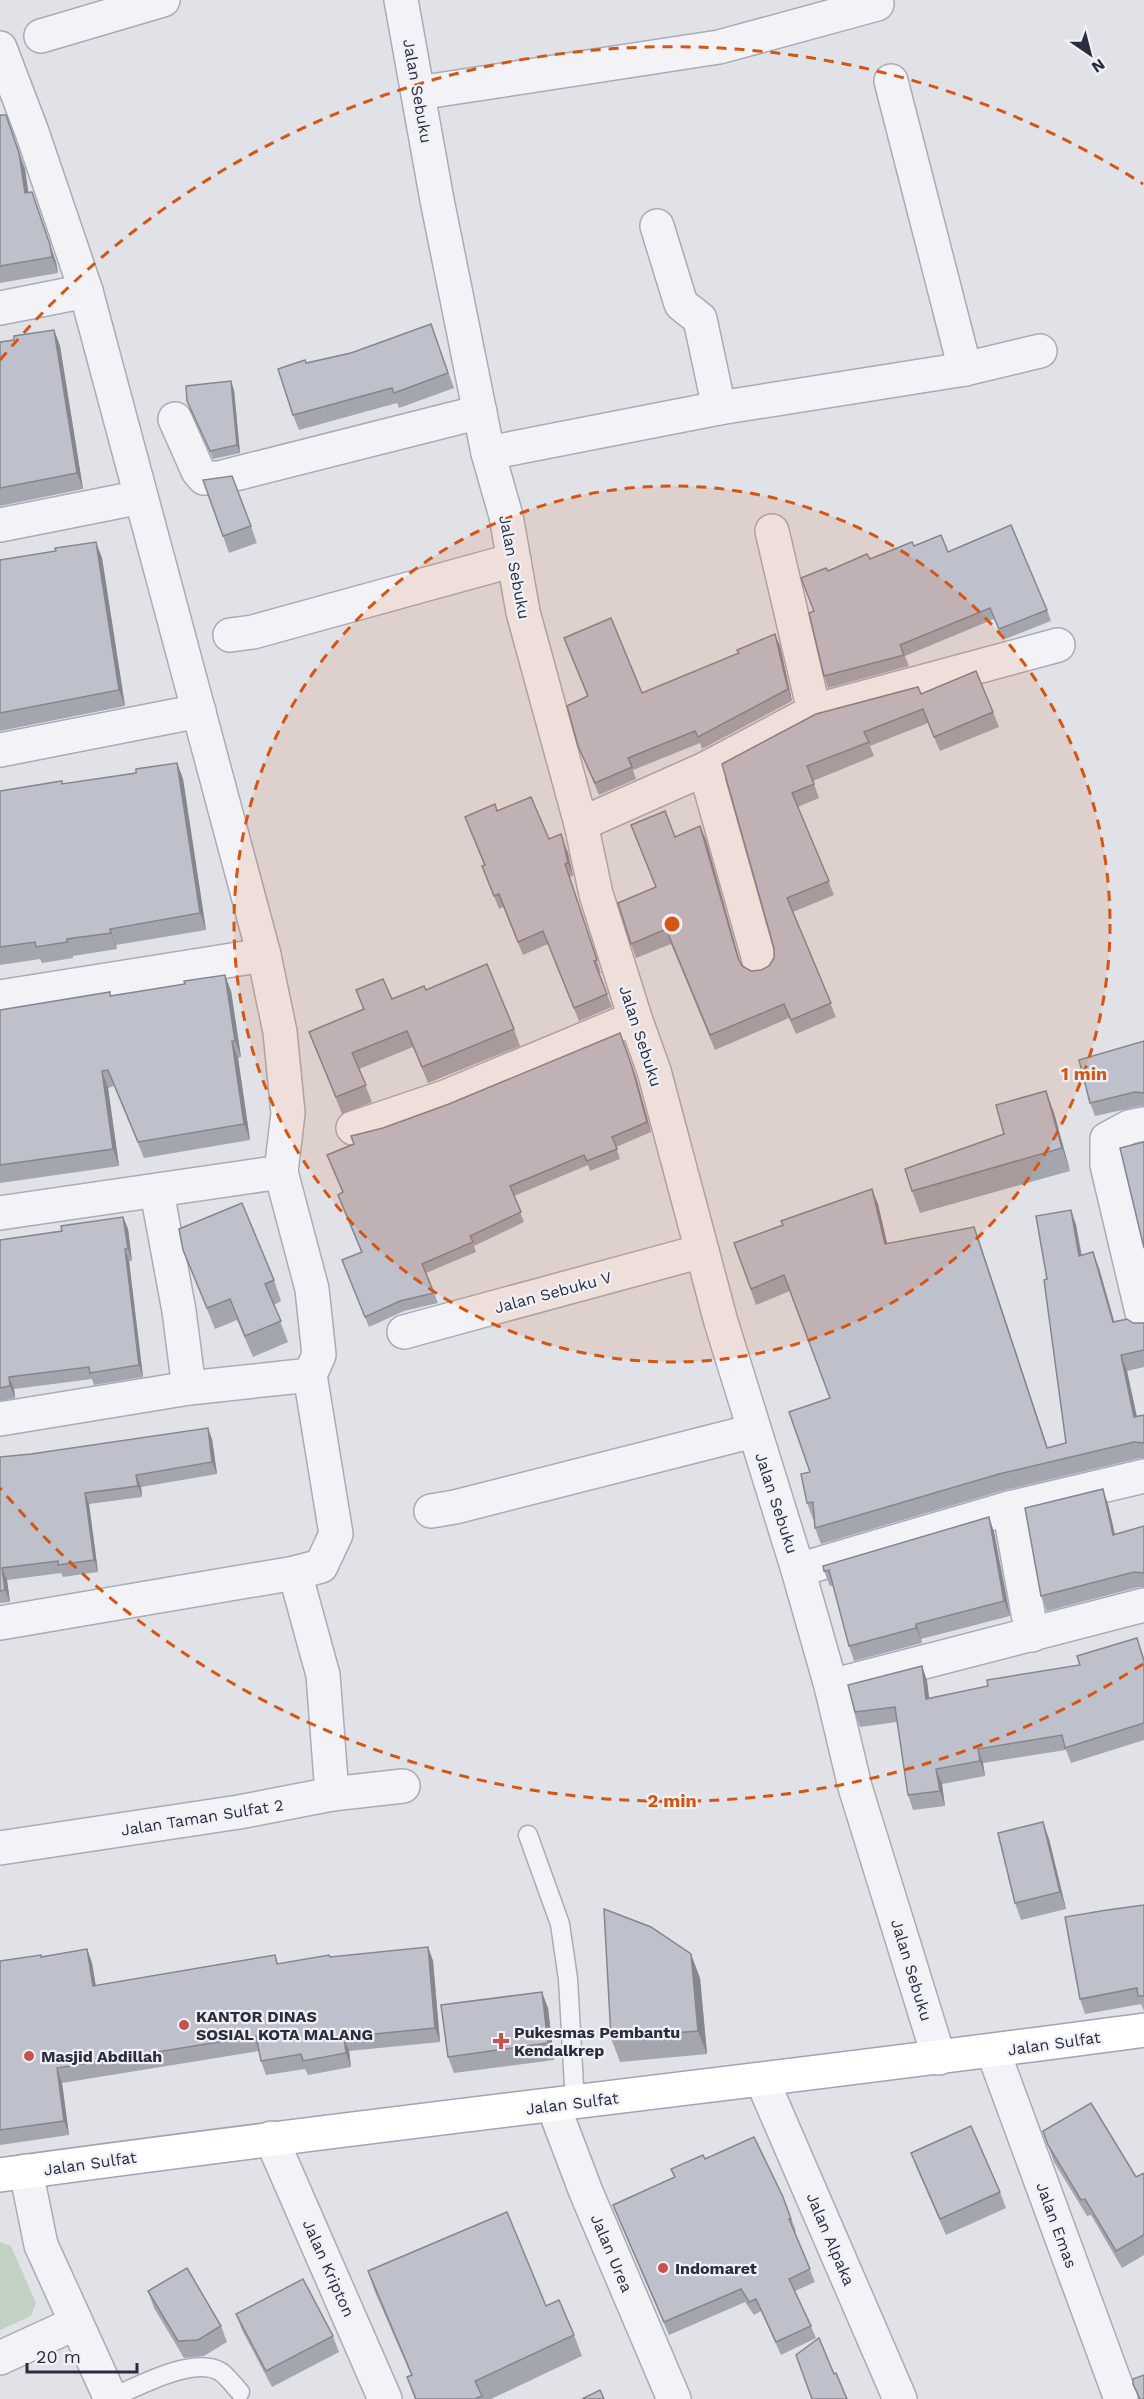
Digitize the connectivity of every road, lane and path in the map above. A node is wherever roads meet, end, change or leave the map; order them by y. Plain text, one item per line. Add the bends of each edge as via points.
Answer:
1 (163, 0) edge
2 (401, 0) edge
3 (877, 4) dead end
4 (41, 36) dead end
5 (1, 56) edge
6 (891, 81) dead end
7 (418, 93) junction
8 (657, 226) dead end
9 (86, 291) junction
10 (0, 308) edge
11 (1040, 351) dead end
12 (965, 369) junction
13 (719, 408) junction
14 (480, 411) junction
15 (176, 419) dead end
16 (488, 453) junction
17 (141, 497) junction
18 (0, 525) edge
19 (772, 531) dead end
20 (514, 560) junction
21 (230, 635) dead end
22 (1058, 645) dead end
23 (199, 711) junction
24 (814, 711) junction
25 (0, 750) edge
26 (705, 769) junction
27 (581, 824) junction
28 (264, 955) junction
29 (761, 967) edge
30 (0, 997) edge
31 (635, 1018) junction
32 (1144, 1124) edge
33 (353, 1128) dead end
34 (281, 1172) junction
35 (157, 1192) junction
36 (0, 1213) edge
37 (1134, 1240) edge
38 (702, 1251) junction
39 (1144, 1321) edge
40 (404, 1332) dead end
41 (310, 1375) junction
42 (189, 1388) junction
43 (0, 1419) edge
44 (753, 1431) junction
45 (1144, 1476) edge
46 (1009, 1508) junction
47 (431, 1511) dead end
48 (798, 1570) junction
49 (295, 1573) junction
50 (1144, 1605) edge
51 (0, 1623) edge
52 (1032, 1635) junction
53 (831, 1686) junction
54 (403, 1786) dead end
55 (333, 1794) junction
56 (528, 1835) dead end
57 (0, 1848) edge
58 (1144, 2030) edge
59 (993, 2051) junction
60 (939, 2058) junction
61 (762, 2080) junction
62 (564, 2104) junction
63 (271, 2138) junction
64 (13, 2173) edge
65 (76, 2323) junction
66 (0, 2358) edge
67 (240, 2392) dead end
68 (111, 2398) edge
69 (385, 2399) edge
70 (675, 2399) edge
71 (900, 2399) edge
72 (1121, 2399) edge

1 - 4 street
2 - 7 street, Jalan Sebuku
3 - 7 street via 719,47
5 - 9 street via 32,132
6 - 12 street
7 - 14 street, Jalan Sebuku
8 - 13 street via 681,304 700,319
9 - 10 street
9 - 17 street
11 - 12 street
12 - 13 street
13 - 16 street
14 - 15 street via 219,478 204,478 198,471
14 - 16 street, Jalan Sebuku
16 - 20 street, Jalan Sebuku
17 - 18 street
17 - 23 street
19 - 24 street
20 - 21 street
20 - 27 street, Jalan Sebuku via 523,612
22 - 24 street
23 - 25 street
23 - 28 street
24 - 26 street
26 - 27 street
26 - 29 street
27 - 31 street, Jalan Sebuku via 596,894
28 - 30 street
28 - 34 street via 280,1032 288,1113
31 - 33 street via 445,1097
31 - 38 street, Jalan Sebuku via 654,1071
32 - 37 street via 1107,1139 1107,1164
34 - 35 street
34 - 41 street via 312,1289 319,1355
35 - 36 street
35 - 42 street via 180,1311
37 - 39 street
38 - 40 street, Jalan Sebuku V
38 - 44 street, Jalan Sebuku
41 - 42 street
41 - 49 street via 336,1534 321,1566
42 - 43 street
44 - 47 street
44 - 48 street, Jalan Sebuku
45 - 46 street
46 - 48 street
46 - 52 street
48 - 53 street, Jalan Sebuku
49 - 51 street
49 - 55 street via 323,1675
50 - 52 street
52 - 53 street
53 - 60 street, Jalan Sebuku via 855,1787
54 - 55 street, Jalan Taman Sulfat 2
55 - 57 street, Jalan Taman Sulfat 2
56 - 62 lane via 560,1924 568,1979
58 - 59 main road, Jalan Sulfat
59 - 60 main road, Jalan Sulfat
59 - 72 street, Jalan Emas
60 - 61 main road, Jalan Sulfat
61 - 62 main road, Jalan Sulfat
61 - 71 street, Jalan Alpaka
62 - 63 main road, Jalan Sulfat
62 - 70 street, Jalan Urea via 586,2192
63 - 64 main road, Jalan Sulfat
63 - 69 street, Jalan Kripton
64 - 65 street
65 - 66 street
65 - 68 street
67 - 68 lane via 220,2372 197,2366

